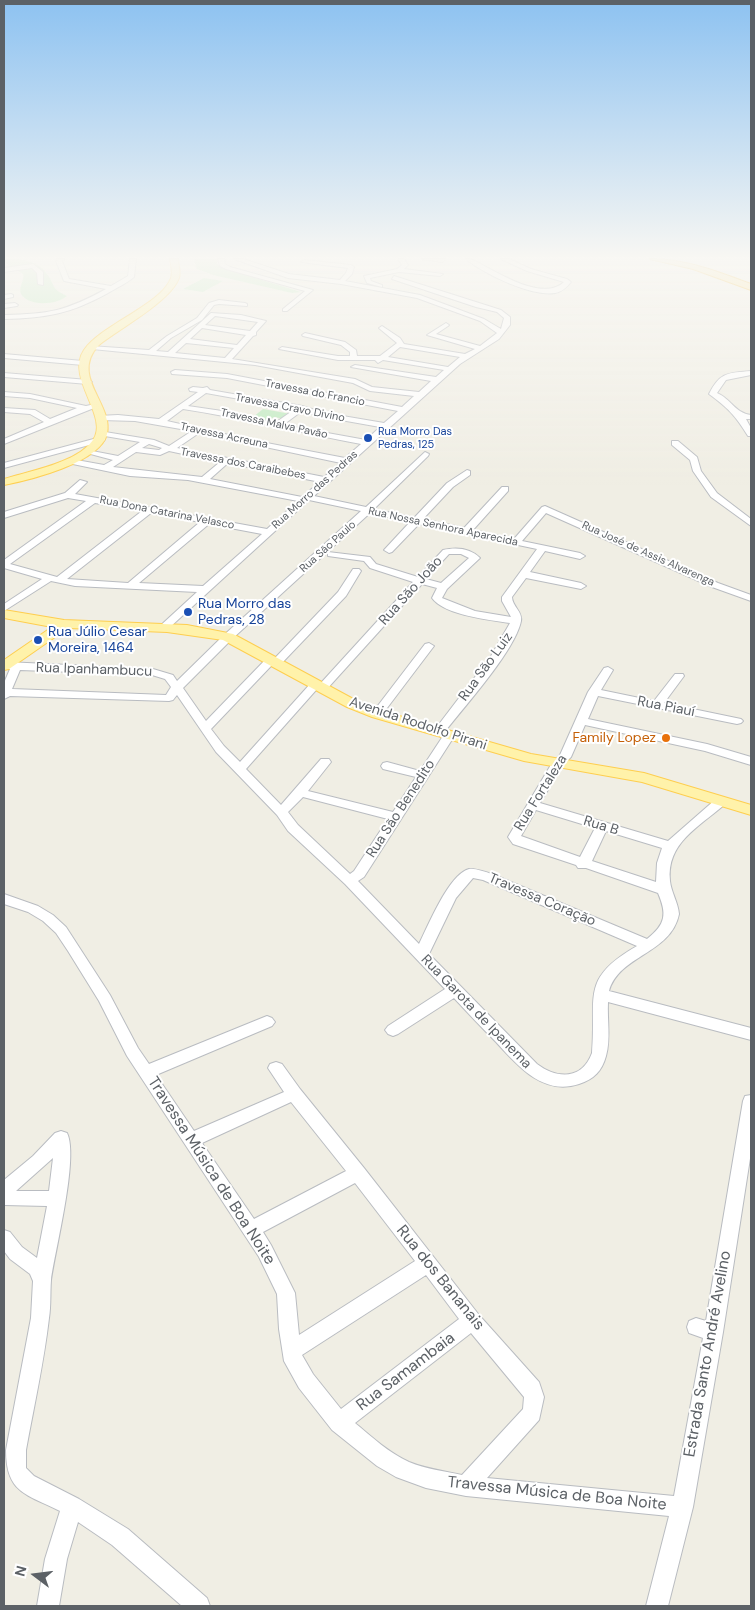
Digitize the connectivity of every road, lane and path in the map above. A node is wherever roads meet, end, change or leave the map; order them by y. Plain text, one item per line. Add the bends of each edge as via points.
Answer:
1 (109, 334) edge
2 (174, 334) edge
3 (191, 334) edge
4 (254, 334) edge
5 (391, 334) edge
6 (431, 334) edge
7 (499, 334) edge
8 (305, 335) dead end
9 (185, 341) junction
10 (400, 345) junction
11 (92, 347) junction
12 (240, 347) junction
13 (282, 348) dead end
14 (480, 348) junction
15 (150, 353) junction
16 (169, 355) junction
17 (256, 355) dead end
18 (4, 356) edge
19 (465, 356) junction
20 (353, 358) junction
21 (382, 358) junction
22 (230, 360) junction
23 (246, 362) junction
24 (84, 363) junction
25 (355, 367) dead end
26 (283, 369) junction
27 (368, 369) junction
28 (449, 369) junction
29 (297, 371) junction
30 (176, 372) dead end
31 (751, 373) edge
32 (4, 375) edge
33 (19, 376) junction
34 (224, 376) junction
35 (438, 380) junction
36 (88, 382) junction
37 (5, 385) edge
38 (278, 386) junction
39 (193, 389) dead end
40 (370, 389) junction
41 (204, 391) junction
42 (4, 394) edge
43 (421, 395) junction
44 (30, 396) junction
45 (346, 397) junction
46 (257, 400) junction
47 (356, 401) junction
48 (90, 407) junction
49 (182, 407) junction
50 (302, 408) junction
51 (4, 409) edge
52 (404, 410) junction
53 (324, 415) junction
54 (740, 416) junction
55 (751, 417) edge
56 (100, 418) junction
57 (49, 422) junction
58 (160, 422) junction
59 (276, 426) junction
60 (386, 426) junction
61 (199, 430) junction
62 (751, 434) edge
63 (102, 436) junction
64 (147, 441) junction
65 (4, 442) edge
66 (367, 443) junction
67 (675, 443) dead end
68 (135, 449) junction
69 (169, 449) junction
70 (276, 451) junction
71 (87, 452) junction
72 (426, 454) dead end
73 (294, 457) dead end
74 (120, 459) junction
75 (227, 460) junction
76 (71, 461) junction
77 (346, 461) junction
78 (4, 466) edge
79 (220, 466) junction
80 (257, 466) junction
81 (106, 468) junction
82 (248, 471) dead end
83 (467, 473) dead end
84 (204, 480) junction
85 (325, 480) junction
86 (4, 482) edge
87 (83, 482) dead end
88 (505, 488) dead end
89 (68, 495) junction
90 (305, 498) junction
91 (94, 500) junction
92 (149, 510) junction
93 (367, 511) junction
94 (4, 515) edge
95 (207, 521) junction
96 (416, 522) junction
97 (751, 522) edge
98 (267, 532) junction
99 (466, 532) junction
100 (515, 543) junction
101 (542, 549) junction
102 (389, 550) dead end
103 (331, 554) dead end
104 (580, 556) dead end
105 (4, 564) edge
106 (356, 571) dead end
107 (523, 574) junction
108 (54, 579) junction
109 (418, 581) junction
110 (130, 586) junction
111 (581, 586) dead end
112 (443, 587) junction
113 (205, 589) junction
114 (751, 598) edge
115 (4, 608) edge
116 (4, 614) edge
117 (516, 621) junction
118 (65, 624) junction
119 (165, 626) junction
120 (228, 638) junction
121 (429, 646) dead end
122 (274, 662) junction
123 (8, 666) edge
124 (608, 670) dead end
125 (679, 676) dead end
126 (319, 687) junction
127 (594, 692) junction
128 (173, 693) junction
129 (5, 694) edge
130 (657, 705) junction
131 (378, 714) junction
132 (580, 721) junction
133 (737, 721) dead end
134 (205, 729) junction
135 (444, 733) junction
136 (751, 760) edge
137 (326, 762) dead end
138 (558, 762) junction
139 (387, 766) dead end
140 (240, 769) junction
141 (423, 775) junction
142 (301, 793) junction
143 (720, 802) junction
144 (533, 805) junction
145 (751, 810) edge
146 (281, 812) junction
147 (396, 817) junction
148 (602, 827) junction
149 (670, 846) junction
150 (584, 864) junction
151 (350, 881) junction
152 (665, 890) junction
153 (4, 898) edge
154 (647, 945) junction
155 (421, 956) junction
156 (455, 990) junction
157 (601, 995) junction
158 (267, 1022) dead end
159 (393, 1030) dead end
160 (751, 1034) edge
161 (276, 1068) dead end
162 (146, 1072) junction
163 (294, 1094) junction
164 (751, 1101) edge
165 (192, 1140) junction
166 (358, 1174) junction
167 (4, 1190) edge
168 (4, 1198) edge
169 (57, 1199) junction
170 (252, 1230) junction
171 (4, 1238) edge
172 (427, 1264) junction
173 (42, 1281) junction
174 (472, 1321) junction
175 (291, 1351) junction
176 (339, 1423) junction
177 (466, 1486) junction
178 (72, 1506) junction
179 (682, 1507) junction
180 (48, 1606) edge
181 (199, 1606) edge
182 (657, 1606) edge

1 - 11 main road
2 - 15 street
3 - 9 street
4 - 12 street
5 - 10 street via 401,341
6 - 14 street
7 - 14 street, Rua Morro das Pedras
8 - 20 street via 348,345 354,351
9 - 12 street
9 - 16 street
10 - 19 street
10 - 21 street
11 - 15 street
11 - 24 main road
12 - 22 street
13 - 20 street
14 - 19 street, Rua Morro das Pedras
15 - 16 street
16 - 22 street
17 - 26 street via 276,362
18 - 24 street
19 - 28 street, Rua Morro das Pedras
20 - 21 street
21 - 27 street
21 - 28 street
22 - 23 street
22 - 34 street
23 - 26 street
23 - 34 street
24 - 36 main road
25 - 27 street
26 - 29 street
27 - 35 street
28 - 35 street, Rua Morro das Pedras
29 - 38 street
29 - 40 street via 355,381
30 - 34 street, Travessa do Francio
31 - 54 street via 725,376 714,394
32 - 33 street
33 - 36 street
33 - 37 street
34 - 38 street, Travessa do Francio
34 - 41 street
35 - 43 street, Rua Morro das Pedras
36 - 48 main road
38 - 45 street, Travessa do Francio
38 - 46 street
39 - 41 street, Travessa Cravo Divino
40 - 43 street
40 - 47 street
41 - 46 street, Travessa Cravo Divino
41 - 49 street
42 - 44 street
43 - 52 street, Rua Morro das Pedras
44 - 48 street
44 - 51 street
45 - 47 street, Travessa do Francio
45 - 53 street
46 - 50 street, Travessa Cravo Divino
47 - 52 street, Travessa do Francio
48 - 56 main road
48 - 57 street
49 - 58 street
49 - 59 street, Travessa Malva Pavão
50 - 53 street, Travessa Cravo Divino
50 - 59 street
51 - 57 street via 32,412
52 - 60 street, Rua Morro das Pedras
53 - 60 street, Travessa Cravo Divino
54 - 55 street
54 - 62 street
56 - 58 street, Travessa Acreuna via 128,416
56 - 63 main road
57 - 65 street
58 - 61 street, Travessa Acreuna
59 - 66 street, Travessa Malva Pavão
60 - 66 street, Rua Morro das Pedras
61 - 69 street
61 - 70 street, Travessa Acreuna
63 - 64 street, Travessa dos Caraibebes
63 - 71 main road
63 - 78 street
64 - 68 street
64 - 69 street, Travessa dos Caraibebes
66 - 77 street, Rua Morro das Pedras
67 - 97 street via 694,459 697,471 714,495
68 - 69 street via 160,453
68 - 74 street
69 - 75 street, Travessa dos Caraibebes
70 - 73 street
70 - 77 street, Travessa Acreuna
70 - 80 street
71 - 74 street
71 - 76 main road
72 - 93 street, Rua São Paulo
74 - 81 street
75 - 79 street
75 - 80 street, Travessa dos Caraibebes
76 - 81 street, Rua Nossa Senhora Aparecida
76 - 86 main road
77 - 85 street, Rua Morro das Pedras
79 - 82 street
79 - 84 street
80 - 85 street, Travessa dos Caraibebes
81 - 84 street, Rua Nossa Senhora Aparecida
83 - 96 street
84 - 90 street, Rua Nossa Senhora Aparecida
85 - 90 street, Rua Morro das Pedras
87 - 89 street
88 - 99 street
89 - 91 street, Rua Dona Catarina Velasco
89 - 94 street
90 - 93 street, Rua Nossa Senhora Aparecida
90 - 98 street, Rua Morro das Pedras
91 - 92 street, Rua Dona Catarina Velasco
91 - 105 street
92 - 95 street, Rua Dona Catarina Velasco
92 - 108 street
93 - 96 street, Rua Nossa Senhora Aparecida
93 - 120 street, Rua São Paulo
95 - 98 street, Rua Dona Catarina Velasco
95 - 110 street
96 - 99 street, Rua Nossa Senhora Aparecida
96 - 102 street
98 - 113 street, Rua Morro das Pedras
99 - 100 street, Rua Nossa Senhora Aparecida
100 - 101 street, Rua Nossa Senhora Aparecida
100 - 114 street, Rua José de Assis Alvarenga via 545,508
101 - 104 street, Rua Nossa Senhora Aparecida
101 - 107 street
103 - 109 street via 367,559 373,566
105 - 108 street
106 - 122 street via 342,594
107 - 111 street
107 - 117 street, Rua São Luiz via 507,599
108 - 110 street
108 - 115 street
109 - 112 street
109 - 112 street, Rua São João via 446,552 460,551 474,556
109 - 126 street, Rua São João
110 - 113 street
112 - 117 street, Rua São João via 437,598 440,602 473,614
113 - 119 street, Rua Morro das Pedras
116 - 118 main road, Avenida Rodolfo Pirani
117 - 135 street, Rua São Luiz via 505,644
118 - 119 main road, Avenida Rodolfo Pirani
118 - 123 main road
119 - 120 main road, Avenida Rodolfo Pirani via 207,631
120 - 122 main road, Avenida Rodolfo Pirani
120 - 128 street, Rua São Paulo
121 - 131 street
122 - 126 main road, Avenida Rodolfo Pirani
122 - 134 street
123 - 128 street, Rua Ipanhambucu via 153,672 167,675
123 - 129 street
124 - 127 street, Rua Fortaleza
125 - 130 street
126 - 131 main road, Avenida Rodolfo Pirani
126 - 140 street, Rua São João
127 - 130 street, Rua Piauí
127 - 132 street, Rua Fortaleza
128 - 129 street
128 - 134 street, Rua Garota de Ipanema
130 - 133 street, Rua Piauí
131 - 135 main road, Avenida Rodolfo Pirani
132 - 136 street
132 - 138 street, Rua Fortaleza via 565,757
134 - 140 street, Rua Garota de Ipanema
135 - 138 main road, Avenida Rodolfo Pirani via 529,758
135 - 141 street, Rua São Benedito
137 - 142 street
138 - 143 main road, Avenida Rodolfo Pirani via 644,778
138 - 144 street, Rua Fortaleza
139 - 141 street
140 - 146 street, Rua Garota de Ipanema
141 - 147 street, Rua São Benedito
142 - 146 street
142 - 147 street
143 - 145 main road, Avenida Rodolfo Pirani
143 - 149 street
144 - 148 street, Rua B
144 - 150 street, Rua Fortaleza via 514,835 518,842
146 - 151 street, Rua Garota de Ipanema via 293,828
147 - 151 street, Rua São Benedito via 359,874
148 - 149 street, Rua B
148 - 150 street
149 - 152 street, Rua Garota de Ipanema via 664,865
150 - 152 street
151 - 155 street, Rua Garota de Ipanema
152 - 154 street, Rua Garota de Ipanema via 672,907 671,918 661,936
153 - 162 street, Travessa Música de Boa Noite via 33,909 61,930 106,999 132,1052
154 - 155 street, Travessa Coração via 471,872 464,876 448,900
154 - 157 street, Rua Garota de Ipanema via 607,974
155 - 156 street, Rua Garota de Ipanema
156 - 157 street, Rua Garota de Ipanema via 526,1064 550,1080 561,1081 588,1074 595,1065 600,1050
156 - 159 street
157 - 160 street
158 - 162 street
161 - 163 street, Rua dos Bananais
162 - 165 street, Travessa Música de Boa Noite
163 - 165 street
163 - 166 street, Rua dos Bananais
164 - 179 street, Estrada Santo André Avelino via 705,1329
165 - 170 street, Travessa Música de Boa Noite
166 - 170 street
166 - 172 street, Rua dos Bananais
167 - 169 street via 39,1162 61,1138
168 - 169 street
169 - 173 street
170 - 175 street, Travessa Música de Boa Noite via 286,1293
171 - 173 street via 16,1253 36,1268
172 - 174 street, Rua dos Bananais
172 - 175 street
173 - 178 street via 40,1318 16,1450 16,1468 27,1483
174 - 176 street, Rua Samambaia
174 - 177 street, Rua dos Bananais via 523,1377 534,1398 532,1412 523,1424
175 - 176 street, Travessa Música de Boa Noite via 306,1381
176 - 177 street, Travessa Música de Boa Noite via 403,1470
177 - 179 street, Travessa Música de Boa Noite
178 - 180 street via 56,1559
178 - 181 street via 120,1537
179 - 182 street, Estrada Santo André Avelino

